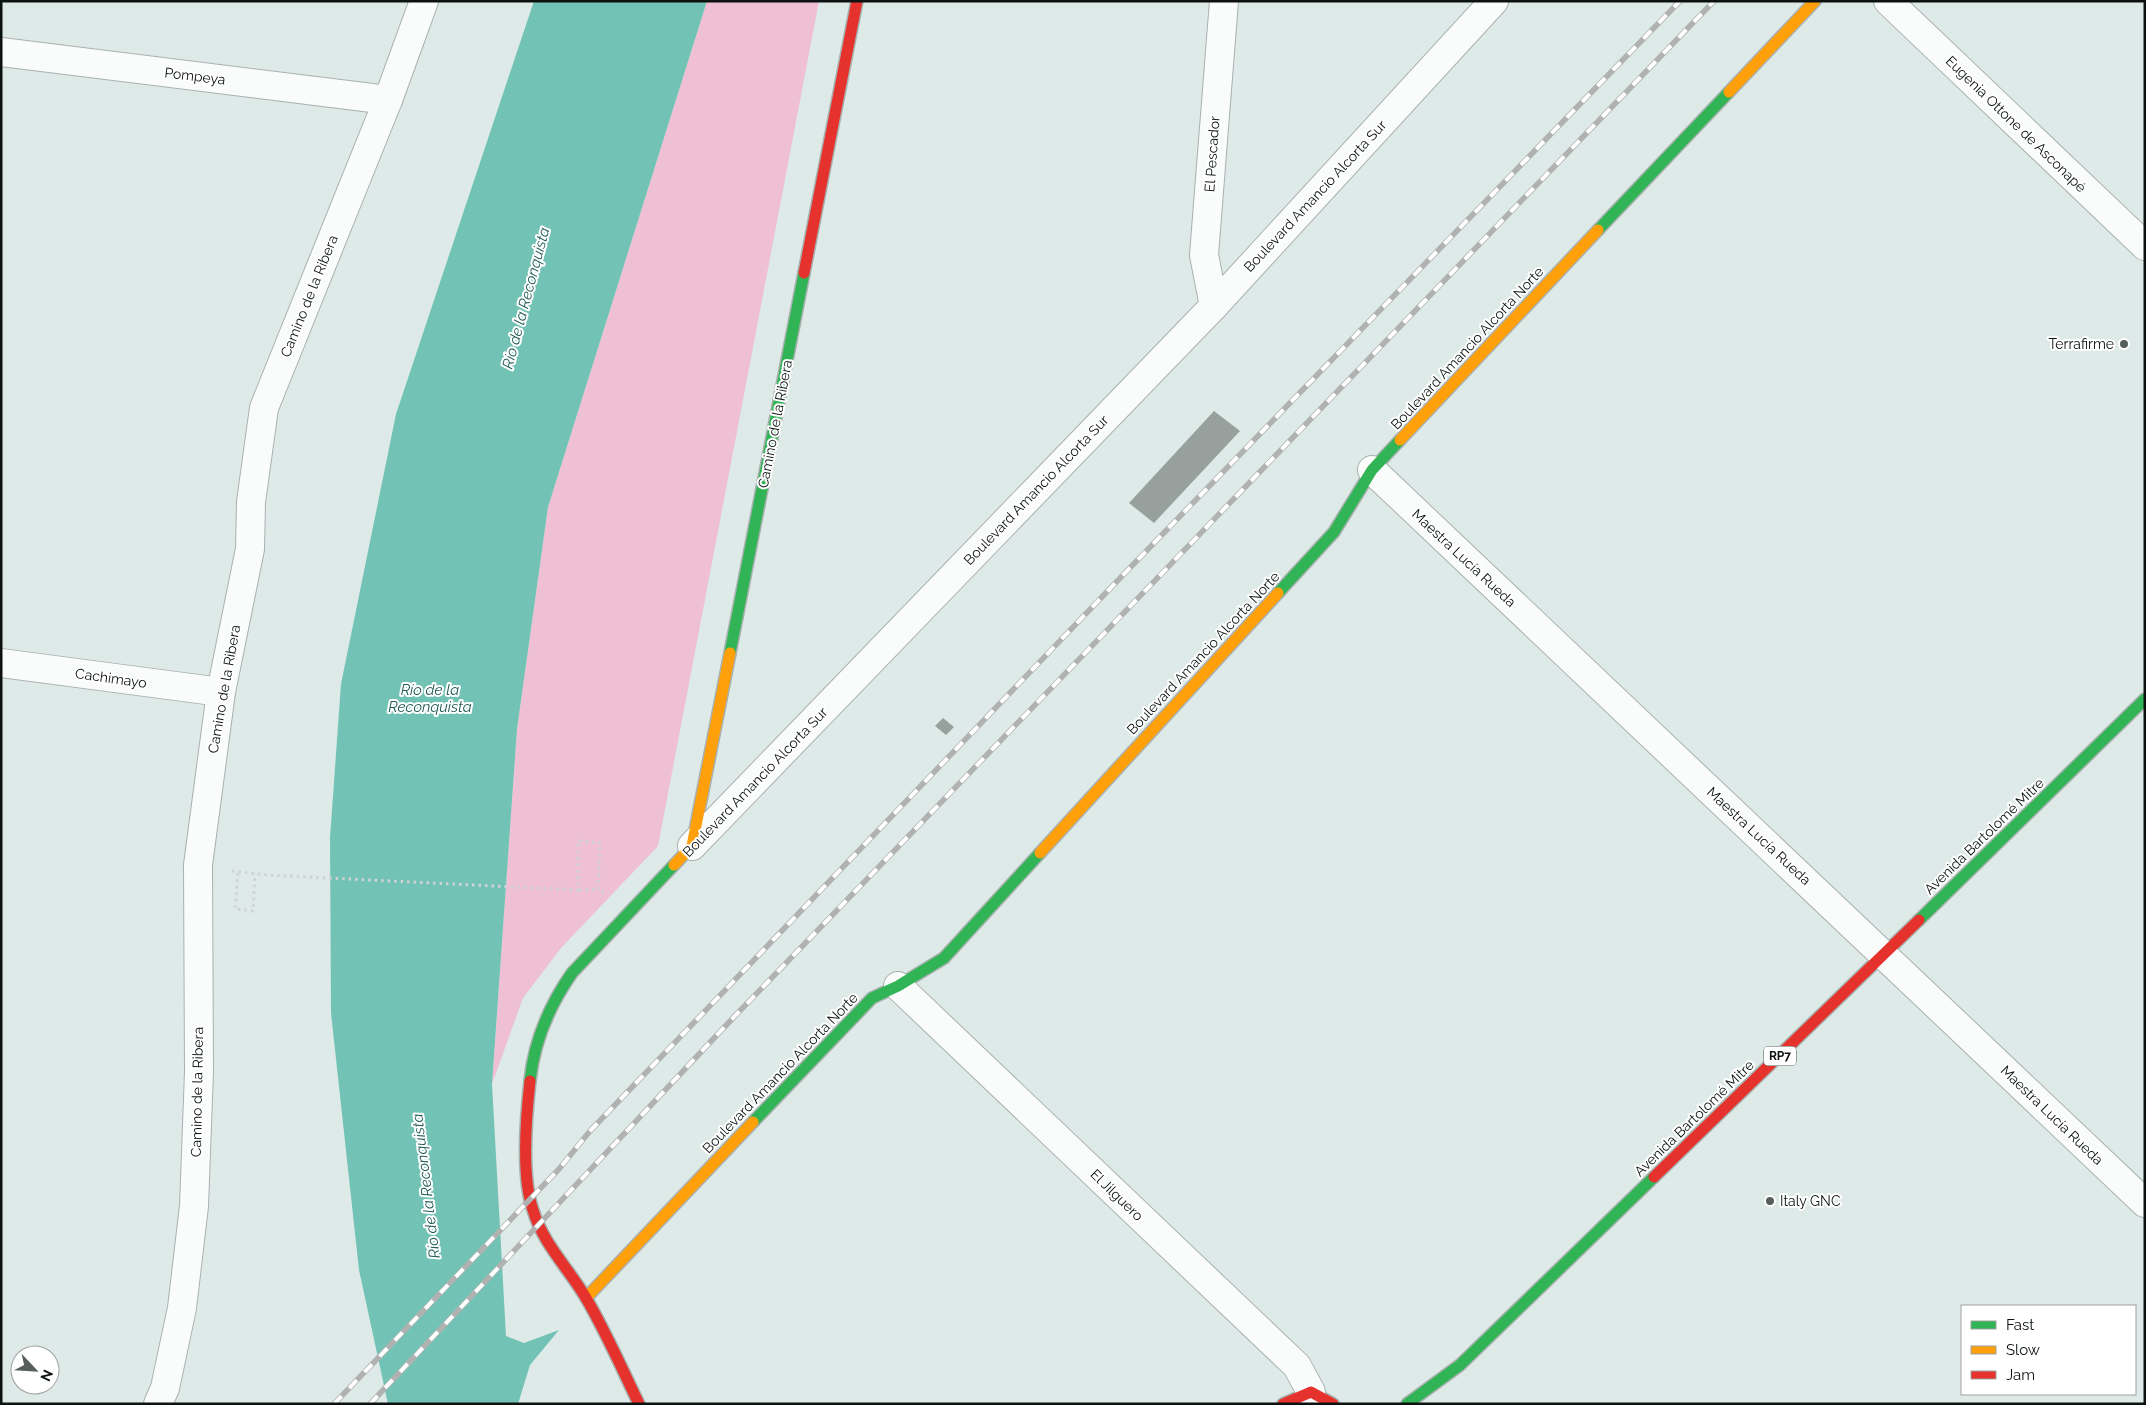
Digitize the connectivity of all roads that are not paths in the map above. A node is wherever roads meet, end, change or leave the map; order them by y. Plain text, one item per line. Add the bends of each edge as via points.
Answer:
1 (424, 1) edge
2 (857, 1) edge
3 (1224, 1) edge
4 (1494, 1) edge
5 (1815, 1) edge
6 (1888, 1) edge
7 (1, 52) edge
8 (388, 100) junction
9 (2145, 246) edge
10 (1214, 306) junction
11 (1372, 470) junction
12 (1, 663) edge
13 (221, 692) junction
14 (2145, 699) edge
15 (692, 846) junction
16 (1884, 955) junction
17 (898, 986) junction
18 (2145, 1203) edge
19 (586, 1298) junction
20 (1322, 1398) edge
21 (158, 1404) edge
22 (639, 1404) edge
23 (1283, 1404) edge
24 (1407, 1404) edge

1 - 8 street, Camino de la Ribera
2 - 15 street, Camino de la Ribera
3 - 10 street, El Pescador via 1204,255
4 - 10 street, Boulevard Amancio Alcorta Sur
5 - 11 street, Boulevard Amancio Alcorta Norte
6 - 9 street, Eugenia Ottone de Asconapé
7 - 8 street, Pompeya
8 - 13 street, Camino de la Ribera via 264,408 252,502 250,549
10 - 15 street, Boulevard Amancio Alcorta Sur
11 - 16 street, Maestra Lucía Rueda
11 - 17 street, Boulevard Amancio Alcorta Norte via 1334,532 944,958
12 - 13 street, Cachimayo
13 - 21 street, Camino de la Ribera via 198,865 199,1072 194,1206 182,1308 165,1388
14 - 16 street, Avenida Bartolomé Mitre / RP7
15 - 19 street, Boulevard Amancio Alcorta Sur via 557,992 543,1021 533,1056 527,1097 527,1175 532,1209 547,1244
16 - 18 street, Maestra Lucía Rueda
16 - 24 street, Avenida Bartolomé Mitre / RP7 via 1460,1365
17 - 19 street, Boulevard Amancio Alcorta Norte via 872,998
17 - 20 street, El Jilguero via 1297,1366
19 - 22 street
20 - 23 street

